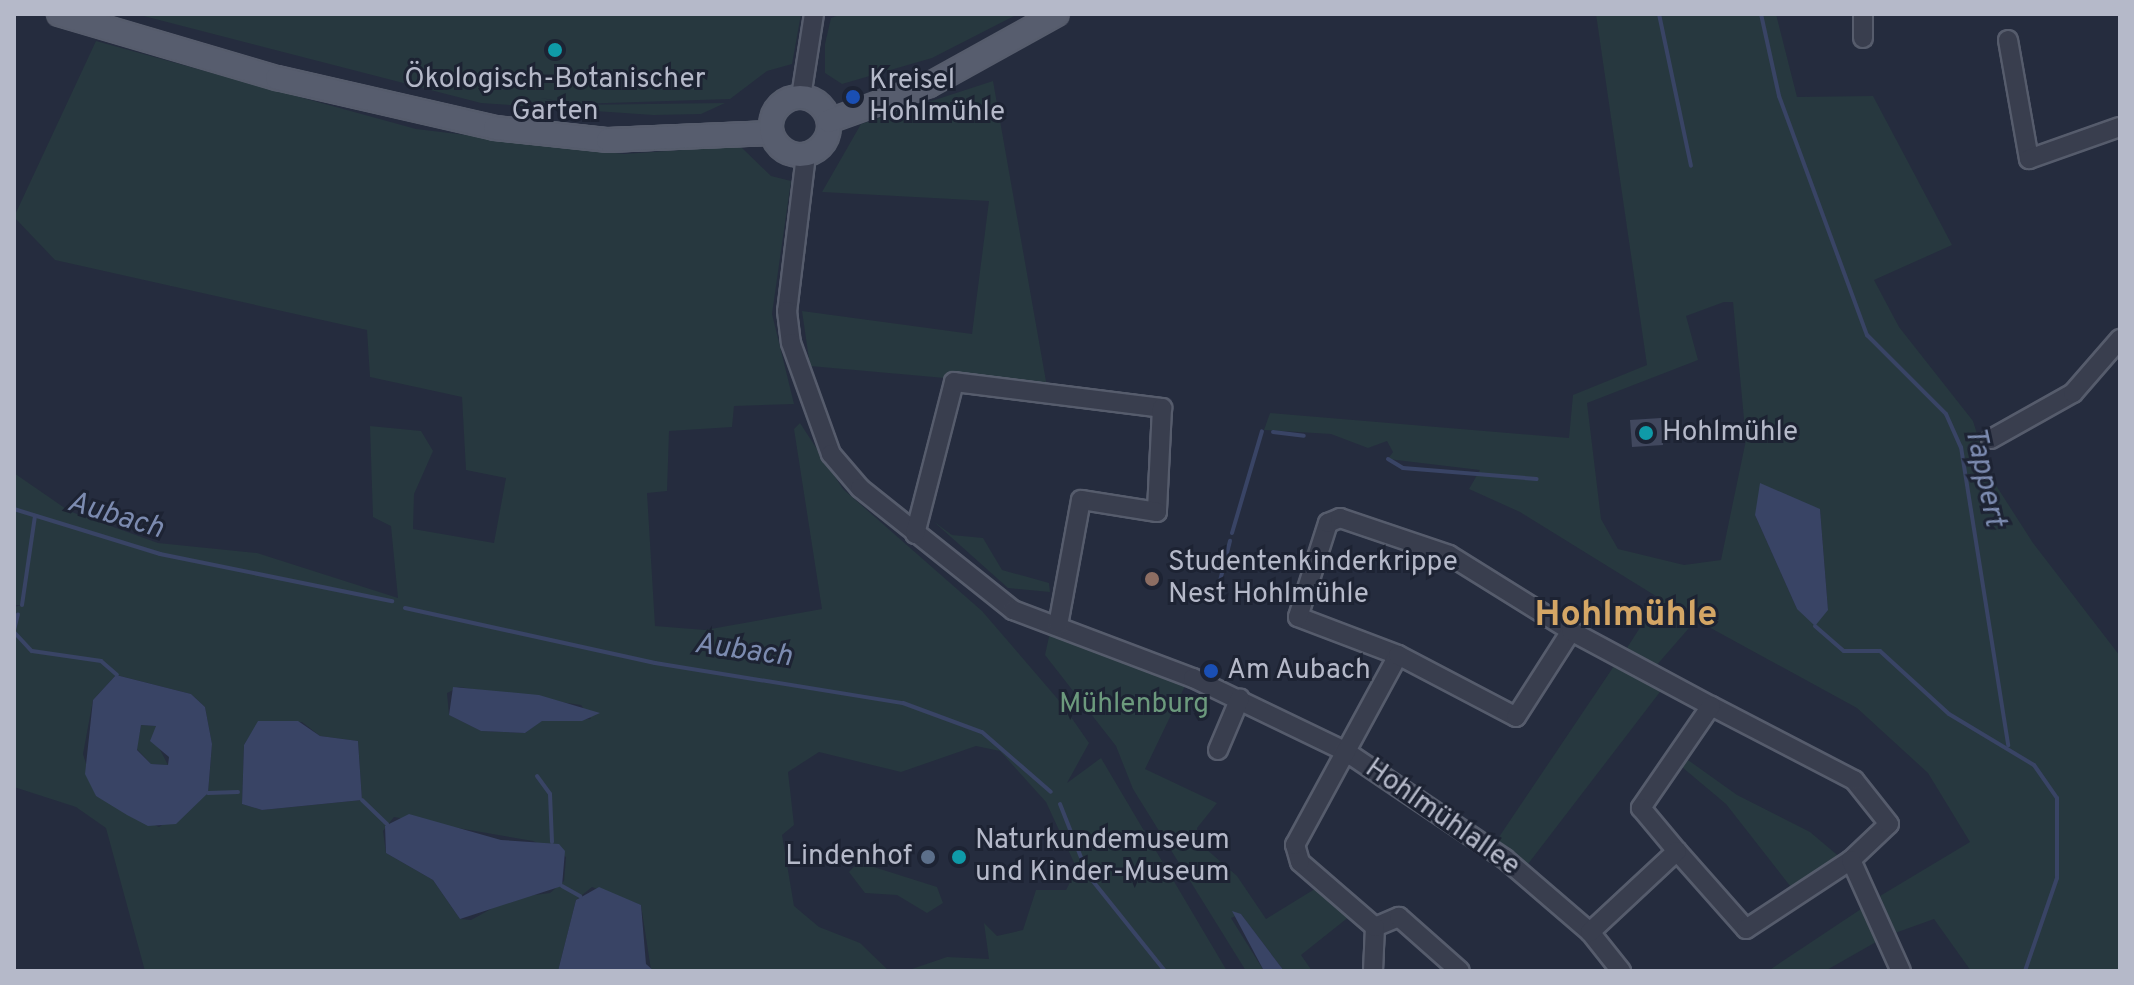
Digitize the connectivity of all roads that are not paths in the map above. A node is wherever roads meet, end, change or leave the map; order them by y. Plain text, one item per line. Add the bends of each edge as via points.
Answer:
1 (59, 14) edge
2 (814, 14) edge
3 (1057, 14) edge
4 (1863, 14) edge
5 (1863, 38) dead end
6 (2008, 40) dead end
7 (801, 97) junction
8 (829, 121) junction
9 (2120, 127) edge
10 (771, 133) junction
11 (806, 155) junction
12 (2120, 339) edge
13 (1991, 439) dead end
14 (915, 534) junction
15 (1058, 625) junction
16 (1571, 631) junction
17 (1398, 655) junction
18 (1240, 698) junction
19 (1711, 706) junction
20 (1218, 750) dead end
21 (1345, 751) junction
22 (1677, 851) junction
23 (1851, 860) junction
24 (1375, 927) junction
25 (1590, 932) junction
26 (1373, 971) edge
27 (1460, 971) edge
28 (1621, 971) edge
29 (1901, 971) edge

1 - 10 main road via 277,78 495,128 608,140
2 - 7 street
3 - 8 main road via 929,85
4 - 5 street
6 - 9 street via 2029,159
7 - 8 main road via 816,102
7 - 10 main road via 777,107
8 - 11 main road via 827,139
10 - 11 main road via 780,149
11 - 14 street, Hohlmühlallee via 787,311 791,343 831,454
12 - 13 street via 2073,393
14 - 15 street, Hohlmühlallee via 1013,610
14 - 15 street via 954,382 1162,408 1157,512 1081,500
15 - 18 street, Hohlmühlallee
16 - 17 street via 1516,717
16 - 17 street via 1449,555 1340,518 1328,523 1298,617
16 - 19 street
17 - 21 street
18 - 20 street
18 - 21 street, Hohlmühlallee
19 - 22 street via 1641,808
19 - 23 street via 1854,780 1888,817 1885,830
21 - 24 street via 1295,854
21 - 25 street, Hohlmühlallee via 1481,841
22 - 23 street via 1746,929
22 - 25 street
23 - 29 street
24 - 26 street
24 - 27 street via 1399,917
25 - 28 street, Hohlmühlallee

